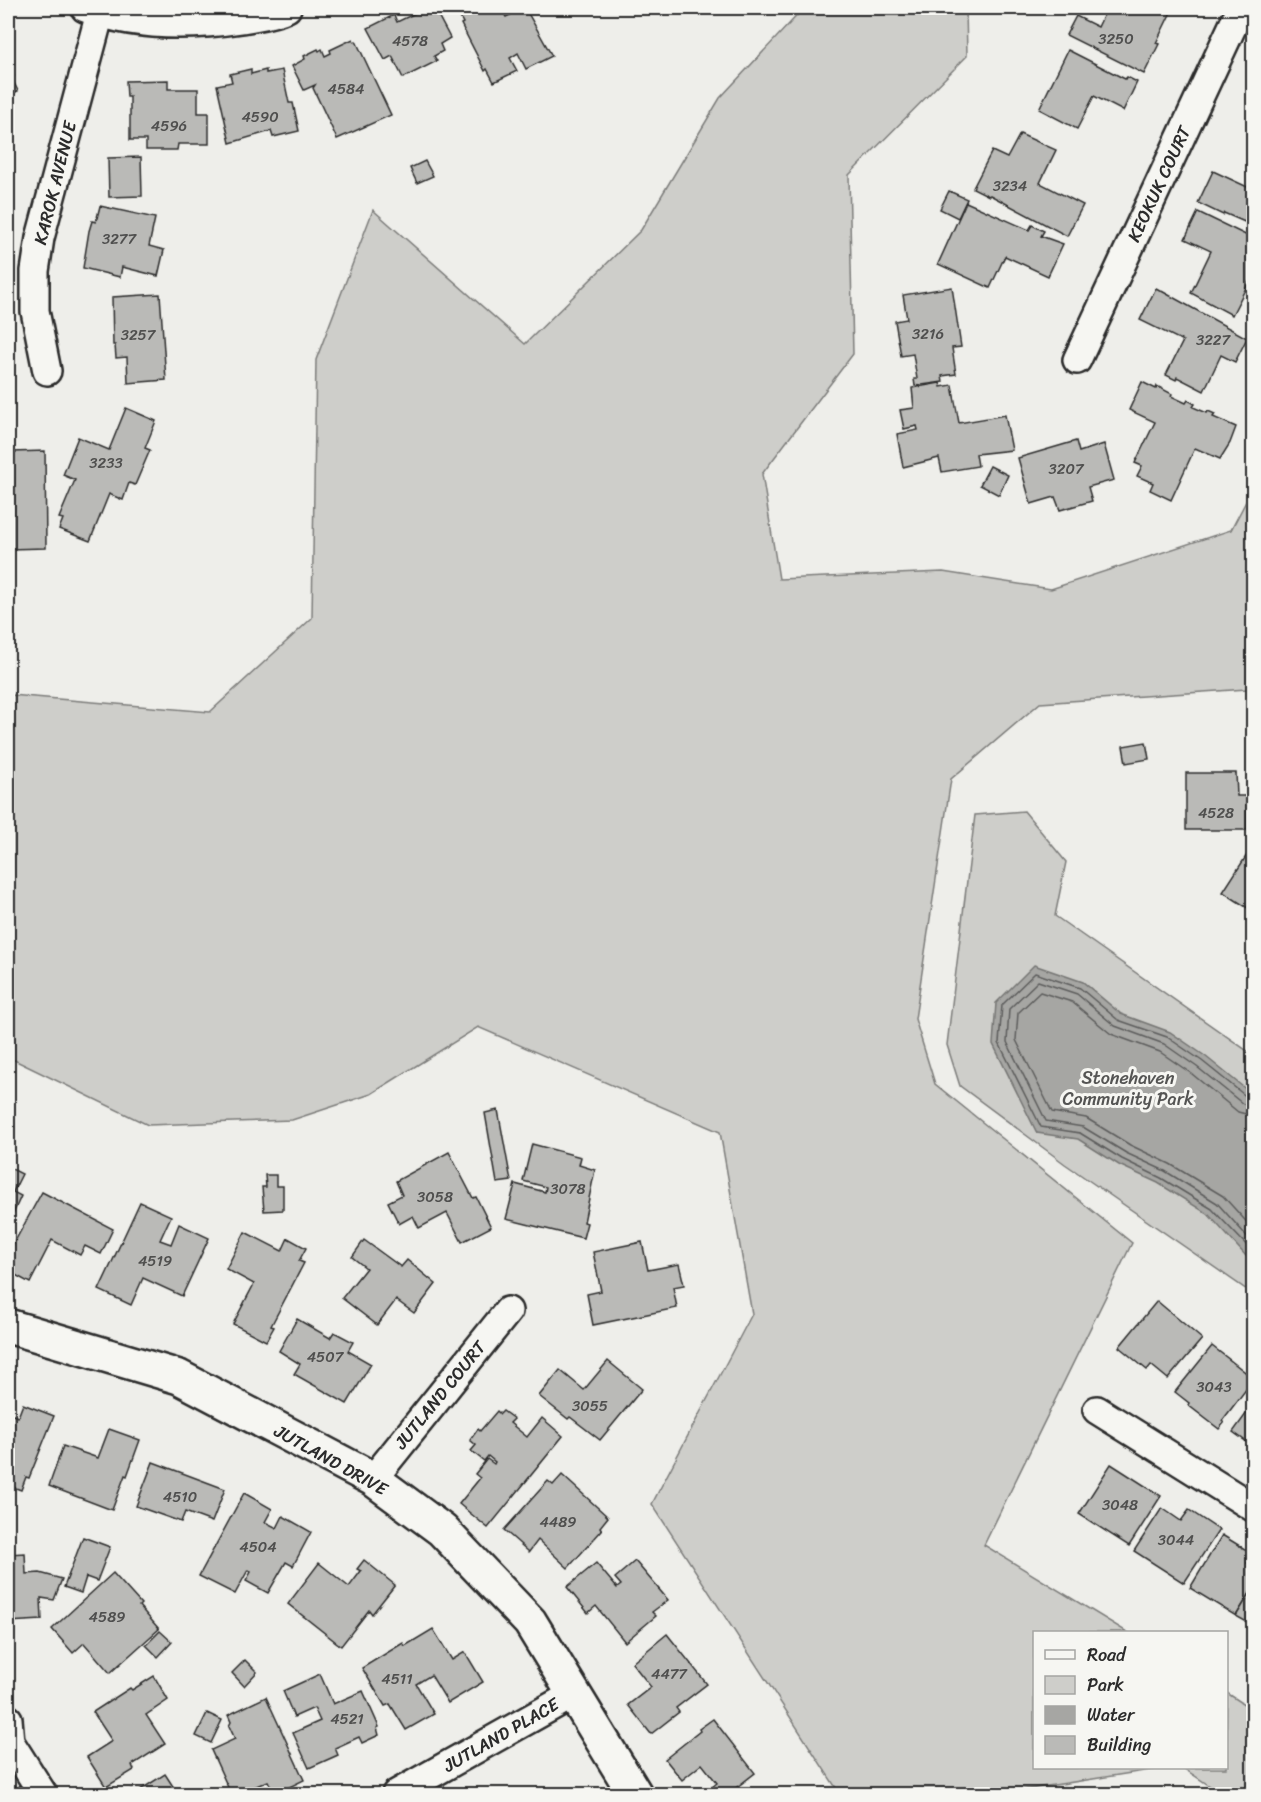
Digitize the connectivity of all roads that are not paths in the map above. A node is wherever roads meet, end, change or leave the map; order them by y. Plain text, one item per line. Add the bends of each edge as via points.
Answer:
1 (287, 8) edge
2 (1241, 8) edge
3 (92, 10) edge
4 (1077, 360) dead end
5 (46, 371) dead end
6 (507, 1311) dead end
7 (8, 1326) edge
8 (1097, 1410) dead end
9 (373, 1479) junction
10 (1254, 1508) edge
11 (574, 1694) junction
12 (8, 1719) edge
13 (42, 1794) edge
14 (396, 1794) edge
15 (635, 1794) edge

1 - 3 street via 213,24 150,23
2 - 4 street, KEOKUK COURT
3 - 5 street, KAROK AVENUE via 39,238 35,310
6 - 9 street, JUTLAND COURT
7 - 9 street, JUTLAND DRIVE via 179,1377
8 - 10 street
9 - 11 street, JUTLAND DRIVE via 442,1530 530,1622
11 - 14 street, JUTLAND PLACE
11 - 15 street, JUTLAND DRIVE
12 - 13 street via 10,1742

